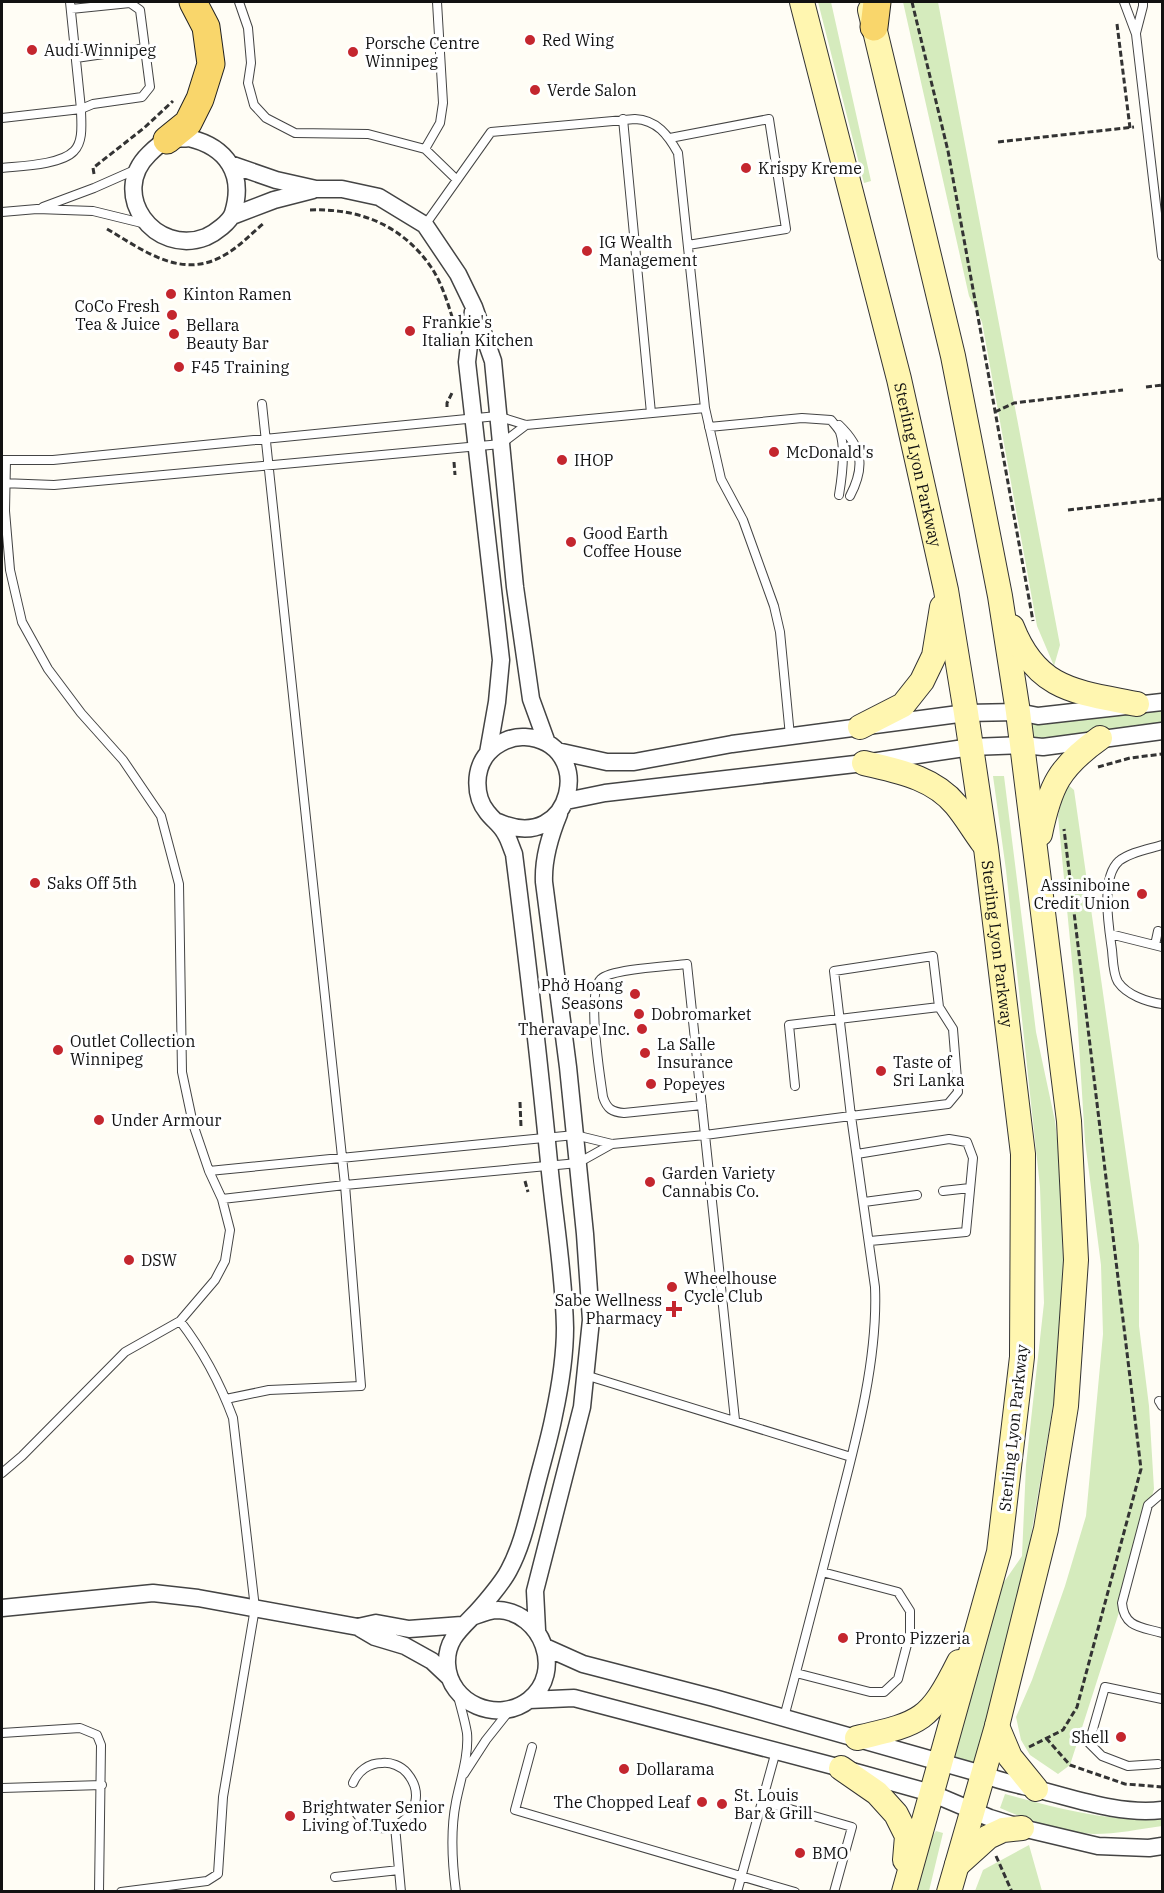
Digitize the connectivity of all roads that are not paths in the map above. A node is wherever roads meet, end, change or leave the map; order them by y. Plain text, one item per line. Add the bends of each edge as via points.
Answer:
1 (192, 2) edge
2 (239, 2) edge
3 (437, 2) edge
4 (802, 2) edge
5 (1124, 2) edge
6 (1143, 2) edge
7 (71, 5) edge
8 (873, 10) edge
9 (1136, 34) junction
10 (145, 48) junction
11 (76, 58) junction
12 (81, 109) junction
13 (2, 118) edge
14 (623, 119) junction
15 (670, 138) junction
16 (167, 140) junction
17 (425, 149) junction
18 (230, 164) junction
19 (2, 168) edge
20 (139, 168) junction
21 (457, 180) junction
22 (316, 189) junction
23 (37, 209) junction
24 (2, 212) edge
25 (232, 216) junction
26 (147, 224) junction
27 (425, 225) junction
28 (688, 245) junction
29 (1162, 256) edge
30 (474, 307) junction
31 (262, 404) dead end
32 (705, 408) junction
33 (651, 412) junction
34 (497, 416) junction
35 (473, 419) junction
36 (831, 420) junction
37 (526, 425) junction
38 (709, 427) junction
39 (265, 439) junction
40 (501, 444) junction
41 (476, 447) junction
42 (4, 460) edge
43 (267, 465) junction
44 (4, 483) edge
45 (839, 495) dead end
46 (850, 496) dead end
47 (946, 590) junction
48 (1000, 596) junction
49 (1162, 702) edge
50 (1137, 704) junction
51 (1018, 712) junction
52 (966, 713) junction
53 (860, 727) junction
54 (1162, 731) edge
55 (790, 736) junction
56 (1100, 738) junction
57 (1022, 745) junction
58 (552, 747) junction
59 (971, 747) junction
60 (488, 753) junction
61 (864, 763) junction
62 (563, 806) junction
63 (498, 822) junction
64 (1162, 845) edge
65 (986, 848) junction
66 (1036, 854) junction
67 (1158, 931) dead end
68 (1110, 934) junction
69 (1159, 946) edge
70 (1162, 1004) edge
71 (939, 1007) junction
72 (840, 1020) junction
73 (795, 1086) dead end
74 (702, 1105) junction
75 (851, 1116) junction
76 (575, 1135) junction
77 (705, 1135) junction
78 (547, 1138) junction
79 (612, 1144) junction
80 (857, 1154) junction
81 (342, 1157) junction
82 (578, 1163) junction
83 (550, 1166) junction
84 (209, 1171) junction
85 (345, 1185) junction
86 (970, 1188) junction
87 (943, 1191) dead end
88 (917, 1195) dead end
89 (222, 1199) junction
90 (864, 1202) junction
91 (870, 1241) junction
92 (180, 1321) junction
93 (585, 1375) junction
94 (226, 1399) junction
95 (735, 1420) junction
96 (851, 1457) junction
97 (2, 1473) edge
98 (1162, 1493) edge
99 (822, 1572) junction
100 (2, 1608) edge
101 (255, 1608) junction
102 (984, 1611) junction
103 (467, 1621) junction
104 (358, 1627) junction
105 (537, 1630) junction
106 (1162, 1633) edge
107 (545, 1647) junction
108 (796, 1672) junction
109 (453, 1684) junction
110 (1162, 1699) edge
111 (529, 1700) junction
112 (511, 1710) junction
113 (784, 1718) junction
114 (997, 1726) junction
115 (2, 1733) edge
116 (857, 1738) junction
117 (532, 1747) dead end
118 (776, 1751) junction
119 (941, 1761) junction
120 (1158, 1764) dead end
121 (842, 1768) junction
122 (982, 1774) junction
123 (462, 1777) junction
124 (353, 1783) dead end
125 (102, 1785) junction
126 (2, 1788) edge
127 (1036, 1789) junction
128 (931, 1793) junction
129 (762, 1801) junction
130 (352, 1806) dead end
131 (972, 1810) junction
132 (1162, 1810) edge
133 (395, 1827) junction
134 (1022, 1828) junction
135 (1162, 1846) edge
136 (957, 1865) junction
137 (399, 1870) junction
138 (742, 1876) junction
139 (335, 1877) dead end
140 (99, 1892) edge
141 (121, 1892) edge
142 (401, 1892) edge
143 (456, 1892) edge
144 (737, 1892) edge
145 (795, 1892) edge
146 (834, 1892) edge
147 (903, 1892) edge
148 (949, 1892) edge

1 - 16 main road via 206,27 211,64 188,123
2 - 17 lane via 248,28 248,83 254,105 266,118 295,133 368,134
3 - 17 lane via 443,103 440,123
4 - 47 main road, Sterling Lyon Parkway via 899,379
5 - 9 lane
6 - 9 lane
7 - 10 lane via 130,3 140,10
7 - 11 lane
8 - 48 main road via 953,356
9 - 29 lane
10 - 11 lane
10 - 12 lane via 150,87 142,97
11 - 12 lane
12 - 13 lane
12 - 19 lane via 81,137 75,151 57,160
14 - 15 lane via 646,120
14 - 21 lane via 491,132
14 - 33 lane
15 - 28 lane via 678,153
15 - 28 lane via 769,119 786,229
16 - 18 street via 189,138 206,142
16 - 20 street
17 - 21 lane
18 - 22 street
18 - 25 street via 237,196
20 - 23 lane
20 - 26 street via 134,192 137,209
21 - 27 lane
22 - 25 street
22 - 27 street via 342,189 379,197
23 - 24 lane
23 - 26 lane via 93,211
25 - 26 street via 210,236 194,241 176,241
27 - 30 street via 458,274
28 - 32 lane
30 - 34 street via 493,360
30 - 35 street via 467,362
31 - 39 lane
32 - 33 lane
32 - 38 lane
33 - 37 lane
34 - 35 lane
34 - 37 lane
34 - 40 street
35 - 39 lane
35 - 41 street
36 - 38 lane via 802,418
36 - 45 lane via 840,432
36 - 46 lane via 859,450 858,481
37 - 40 lane
38 - 55 lane via 721,479 743,520 774,606
39 - 42 lane via 53,460
39 - 43 lane
40 - 41 lane
40 - 58 street via 531,699
41 - 43 lane
41 - 60 street via 501,660
42 - 44 lane
43 - 44 lane via 54,485
43 - 81 lane
44 - 84 lane via 10,570 22,622 48,669 123,760 161,816 179,884 182,1072 192,1124
47 - 52 main road, Sterling Lyon Parkway
47 - 53 main road via 933,656 922,681 903,705
48 - 50 main road via 1020,648 1044,677 1072,691
48 - 51 main road
49 - 50 street
50 - 51 street via 1038,716
51 - 52 street
51 - 57 main road
52 - 53 street
52 - 59 main road, Sterling Lyon Parkway
53 - 55 street
54 - 56 street
55 - 58 street via 634,762 607,762
56 - 57 street via 1043,747
56 - 66 main road via 1062,772 1047,801
57 - 59 street
57 - 66 main road
58 - 60 street via 528,737 509,739
58 - 62 street via 569,774
59 - 61 street
59 - 65 main road, Sterling Lyon Parkway
60 - 63 street via 480,767 479,798 486,812
61 - 62 street via 620,791
61 - 65 main road via 914,776 941,790 956,804
62 - 63 street via 550,822 537,828 510,828
62 - 76 street via 550,835 544,882
63 - 78 street via 514,854
64 - 68 lane via 1119,861 1111,873 1107,904
65 - 102 main road, Sterling Lyon Parkway via 1023,1154 1022,1357 999,1552
66 - 114 main road via 1068,1121 1076,1260 1066,1406 1046,1529
67 - 69 lane
68 - 69 lane
68 - 70 lane via 1117,980 1126,991
71 - 72 lane
71 - 72 lane via 933,956 834,971
71 - 75 lane via 953,1029 958,1092 948,1104
72 - 73 lane via 789,1025
72 - 75 lane
74 - 74 lane via 687,964 615,972 601,978 594,996 606,1106 624,1113
74 - 77 lane
75 - 77 lane
75 - 80 lane
76 - 78 lane
76 - 79 lane
76 - 82 street
77 - 79 lane
77 - 95 lane
78 - 81 lane
78 - 83 street
79 - 82 lane
80 - 86 lane via 949,1139 967,1142 974,1158
80 - 90 lane
81 - 84 lane
81 - 85 lane
82 - 83 lane
82 - 93 street via 591,1320
83 - 85 lane
83 - 103 street via 565,1329 554,1416 524,1530 509,1570
84 - 89 lane
85 - 89 lane
85 - 94 lane via 361,1386 269,1390
86 - 87 lane
86 - 91 lane via 966,1232
88 - 90 lane
89 - 92 lane via 230,1230 225,1261 215,1280
90 - 91 lane
91 - 96 lane via 876,1315
92 - 94 lane via 201,1349
92 - 97 lane via 125,1352
93 - 95 lane
93 - 105 street via 582,1407 535,1591
94 - 101 lane via 233,1418
95 - 96 lane
96 - 99 lane
98 - 106 lane via 1148,1505 1122,1603 1123,1615 1131,1624
99 - 108 lane
99 - 108 lane via 898,1592 910,1611 910,1633 898,1679 884,1692 870,1692
100 - 101 street via 153,1593
101 - 104 street
101 - 141 lane via 223,1797 218,1874 207,1881
102 - 116 main road via 934,1706 919,1720
102 - 119 main road, Sterling Lyon Parkway
103 - 104 street via 409,1629 376,1623
103 - 105 street via 499,1610 525,1619
103 - 109 street via 453,1636 448,1649
104 - 109 street via 432,1661
105 - 107 street
107 - 111 street via 545,1676
107 - 113 street via 583,1664
108 - 113 lane
109 - 112 street via 468,1702 481,1709
109 - 123 lane via 467,1734
110 - 120 lane via 1105,1687 1089,1743 1102,1756 1128,1766
111 - 112 street
111 - 118 street via 573,1698
112 - 123 lane
113 - 116 street
114 - 122 main road
114 - 127 main road via 1010,1757
115 - 125 lane via 80,1728 97,1735
116 - 119 street
117 - 138 lane via 515,1810
118 - 121 street
118 - 129 lane
119 - 122 street
119 - 128 main road, Sterling Lyon Parkway
121 - 128 street
121 - 147 main road via 877,1793 896,1814 907,1836
122 - 127 street
122 - 131 main road
123 - 143 lane via 453,1831
124 - 133 lane via 363,1769 373,1764 384,1762 405,1771 412,1779 416,1801 412,1812
125 - 126 lane
125 - 140 lane
127 - 132 street via 1102,1806
128 - 131 street
128 - 147 main road, Sterling Lyon Parkway
129 - 138 lane
129 - 146 lane via 852,1827
130 - 133 lane via 364,1823 385,1829
131 - 134 street
131 - 136 main road
133 - 137 lane
134 - 135 street via 1098,1846
134 - 136 main road via 988,1837
136 - 148 main road
137 - 139 lane
137 - 142 lane
138 - 144 lane
138 - 145 lane

